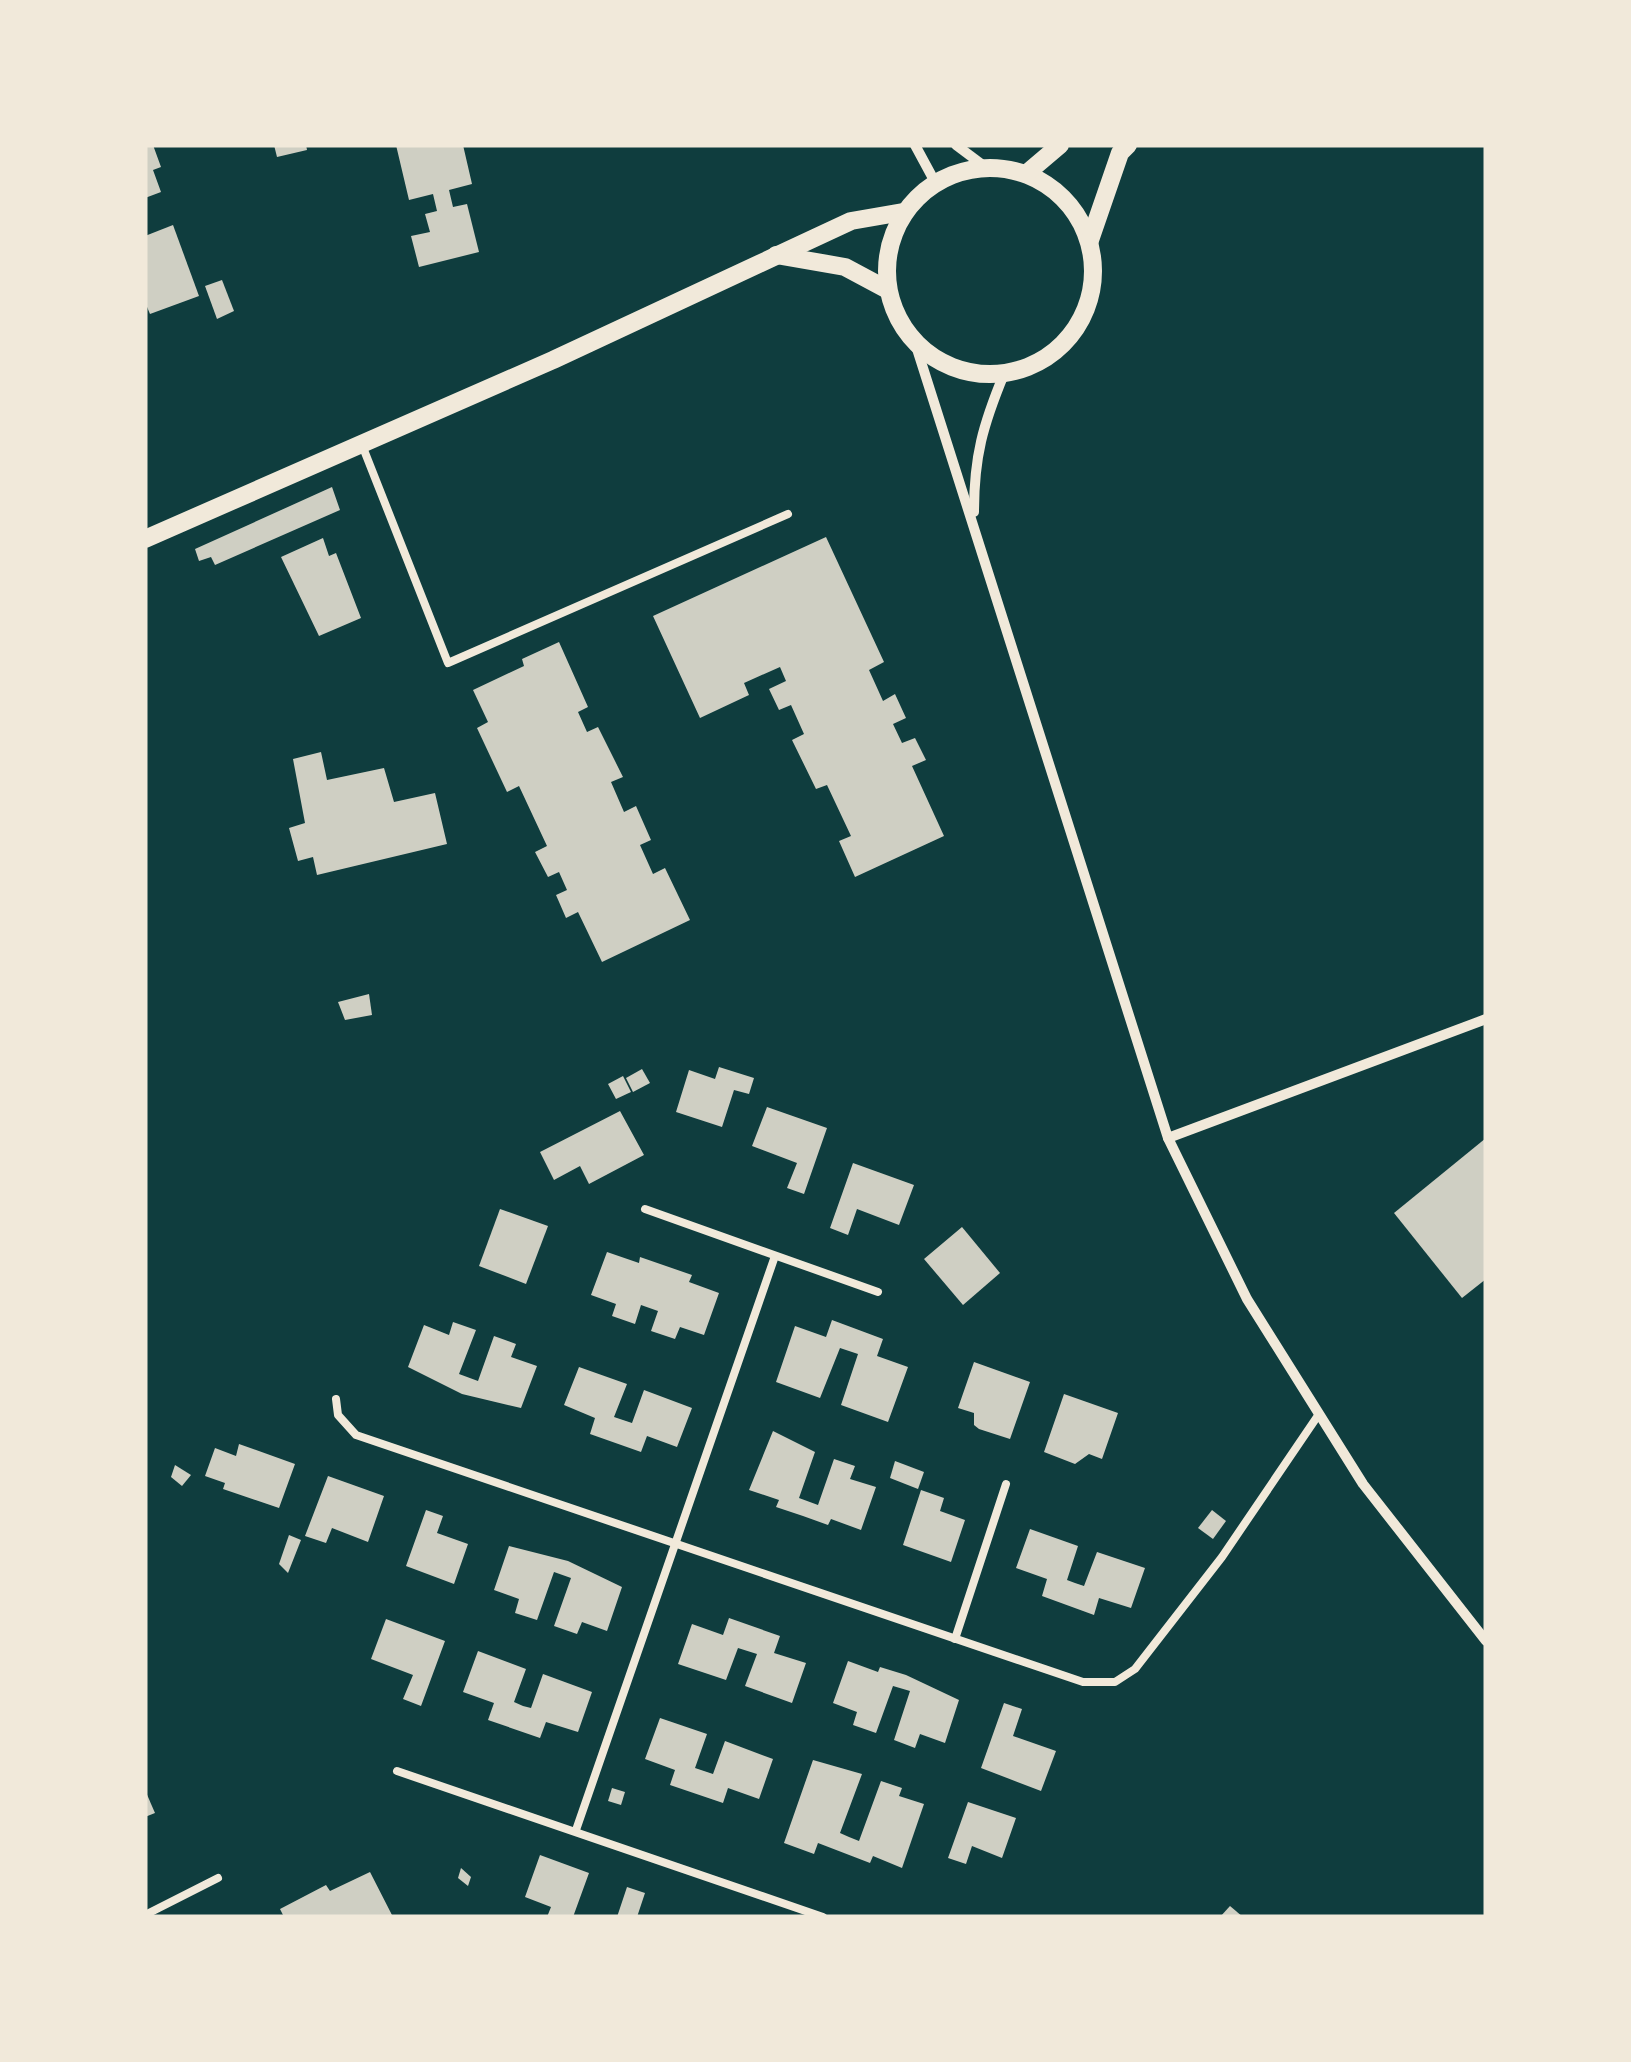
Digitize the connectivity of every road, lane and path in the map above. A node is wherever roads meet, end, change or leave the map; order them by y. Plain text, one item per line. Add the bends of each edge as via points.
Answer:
1 (915, 145) edge
2 (956, 145) edge
3 (1060, 145) edge
4 (1128, 145) edge
5 (984, 166) junction
6 (1027, 173) junction
7 (934, 182) junction
8 (904, 212) junction
9 (1090, 240) junction
10 (775, 254) junction
11 (888, 290) junction
12 (917, 349) junction
13 (1004, 374) junction
14 (362, 445) junction
15 (788, 514) dead end
16 (974, 523) junction
17 (145, 539) edge
18 (1486, 1019) edge
19 (1168, 1138) junction
20 (645, 1209) dead end
21 (775, 1256) junction
22 (878, 1292) dead end
23 (336, 1399) dead end
24 (1319, 1414) junction
25 (1006, 1484) dead end
26 (676, 1546) junction
27 (955, 1638) junction
28 (1486, 1641) edge
29 (398, 1772) dead end
30 (576, 1830) junction
31 (218, 1878) dead end
32 (145, 1915) edge
33 (823, 1917) edge

1 - 7 street
2 - 5 street
3 - 6 street
4 - 9 street
5 - 6 street
5 - 7 street
6 - 9 street via 1066,199
7 - 8 street
8 - 10 street via 851,220
8 - 11 street via 888,249
9 - 13 street via 1094,284 1079,326 1046,358
10 - 11 street via 845,267
10 - 14 street
11 - 12 street
12 - 13 street via 961,371
12 - 16 street
13 - 16 street via 980,430
14 - 15 lane via 448,663
14 - 17 street
16 - 19 street
18 - 19 street
19 - 24 street via 1247,1299
20 - 21 lane
21 - 22 lane
21 - 26 lane
23 - 26 lane via 338,1416 356,1435
24 - 27 lane via 1135,1670 1115,1682 1083,1682
24 - 28 street via 1362,1484
25 - 27 lane
26 - 27 lane
26 - 30 lane
29 - 30 lane
30 - 33 lane
31 - 32 lane

